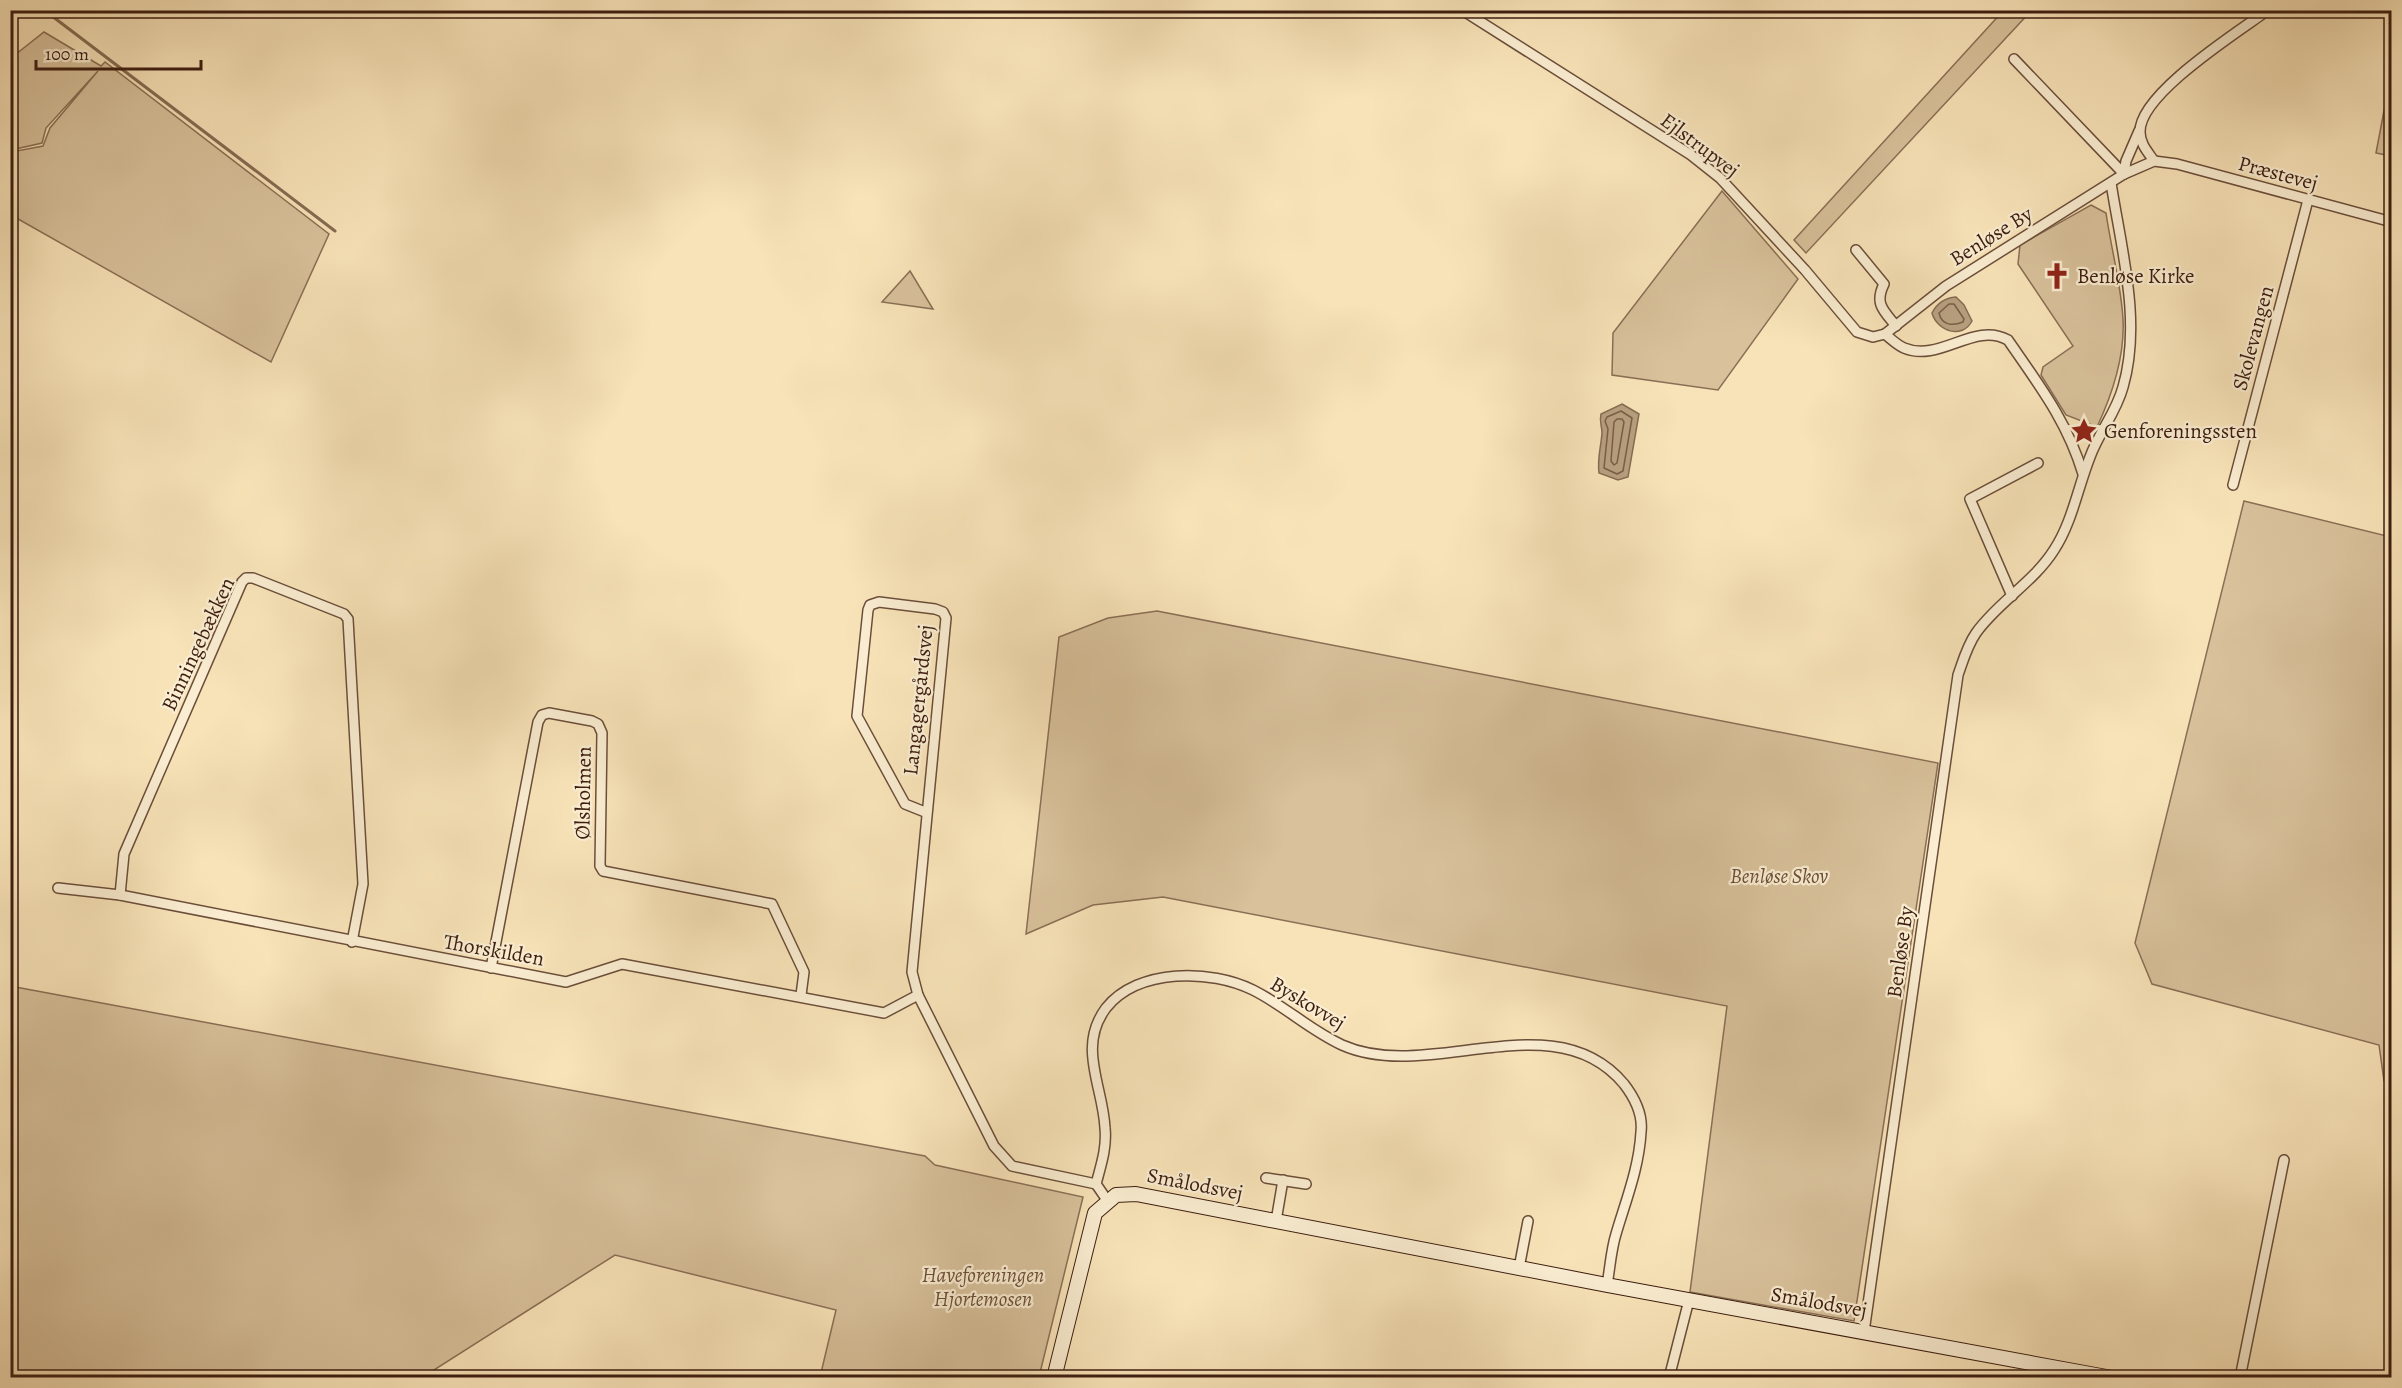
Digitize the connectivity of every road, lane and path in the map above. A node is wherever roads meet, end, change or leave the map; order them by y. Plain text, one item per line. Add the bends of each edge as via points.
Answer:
1 (1462, 10) edge
2 (2268, 10) edge
3 (2014, 59) dead end
4 (2140, 130) junction
5 (2154, 161) junction
6 (2124, 174) junction
7 (2111, 183) junction
8 (2308, 200) junction
9 (2391, 222) edge
10 (1856, 250) dead end
11 (1896, 326) junction
12 (1885, 334) junction
13 (2075, 446) junction
14 (2094, 446) junction
15 (2038, 463) dead end
16 (2083, 474) junction
17 (2233, 485) dead end
18 (2012, 596) junction
19 (925, 812) junction
20 (58, 888) dead end
21 (120, 895) junction
22 (352, 942) junction
23 (491, 968) junction
24 (801, 995) junction
25 (918, 995) junction
26 (2284, 1160) dead end
27 (1266, 1178) dead end
28 (1283, 1180) junction
29 (1096, 1184) junction
30 (1306, 1184) dead end
31 (1107, 1200) junction
32 (1275, 1221) junction
33 (1528, 1221) dead end
34 (1520, 1268) junction
35 (1607, 1286) junction
36 (1689, 1300) junction
37 (1864, 1332) junction
38 (1054, 1377) edge
39 (1669, 1377) edge
40 (2112, 1377) edge
41 (2240, 1377) edge

1 - 12 street, Ejlstrupvej via 1692,155 1744,203 1857,332 1873,337
2 - 4 street via 2192,64 2159,96
3 - 6 street
4 - 5 street via 2142,143
4 - 6 street
5 - 6 street, Benløse By
5 - 8 street, Præstevej
6 - 7 street, Benløse By
7 - 11 street, Benløse By via 1972,268
7 - 14 street, Benløse By via 2130,311 2130,341 2116,410
8 - 9 street, Præstevej
8 - 17 street, Skolevangen
10 - 11 street via 1884,284 1878,296 1879,305
11 - 12 street, Benløse By
12 - 13 street via 1903,348 1921,352 1982,335 1997,334 2008,340 2059,413
13 - 14 street
13 - 16 street
14 - 16 street, Benløse By
15 - 18 street via 1970,499
16 - 18 street, Benløse By via 2055,550
18 - 37 street, Benløse By via 1975,634 1958,675
19 - 19 street, Langagergårdsvej via 946,618 935,609 879,602 868,610 856,717 905,804
19 - 25 street, Langagergårdsvej via 912,972
20 - 21 street, Thorskilden
21 - 22 street, Thorskilden
21 - 22 street, Binningebækken via 124,854 242,582 253,578 344,614 348,619 363,884
22 - 23 street, Thorskilden
23 - 24 street, Thorskilden via 566,982 622,964
23 - 24 street, Ølsholmen via 538,722 549,713 592,721 602,733 603,872 772,904 804,972
24 - 25 street, Thorskilden via 884,1013
25 - 29 street, Langagergårdsvej via 994,1146 1012,1166
26 - 41 street
27 - 28 street, Smålodsvej
28 - 30 street, Smålodsvej
28 - 32 street
29 - 31 street
29 - 35 street, Byskovvej via 1106,1150 1092,1043 1107,1008 1139,984 1161,978 1192,976 1222,980 1251,989 1316,1033 1389,1058 1539,1045 1568,1050 1614,1073 1638,1107 1642,1130 1635,1176 1615,1236
31 - 32 street, Smålodsvej via 1136,1194
31 - 38 street via 1091,1223
32 - 34 street, Smålodsvej
33 - 34 street
34 - 35 street, Smålodsvej
35 - 36 street, Smålodsvej
36 - 37 street, Smålodsvej
36 - 39 street
37 - 40 street, Smålodsvej

